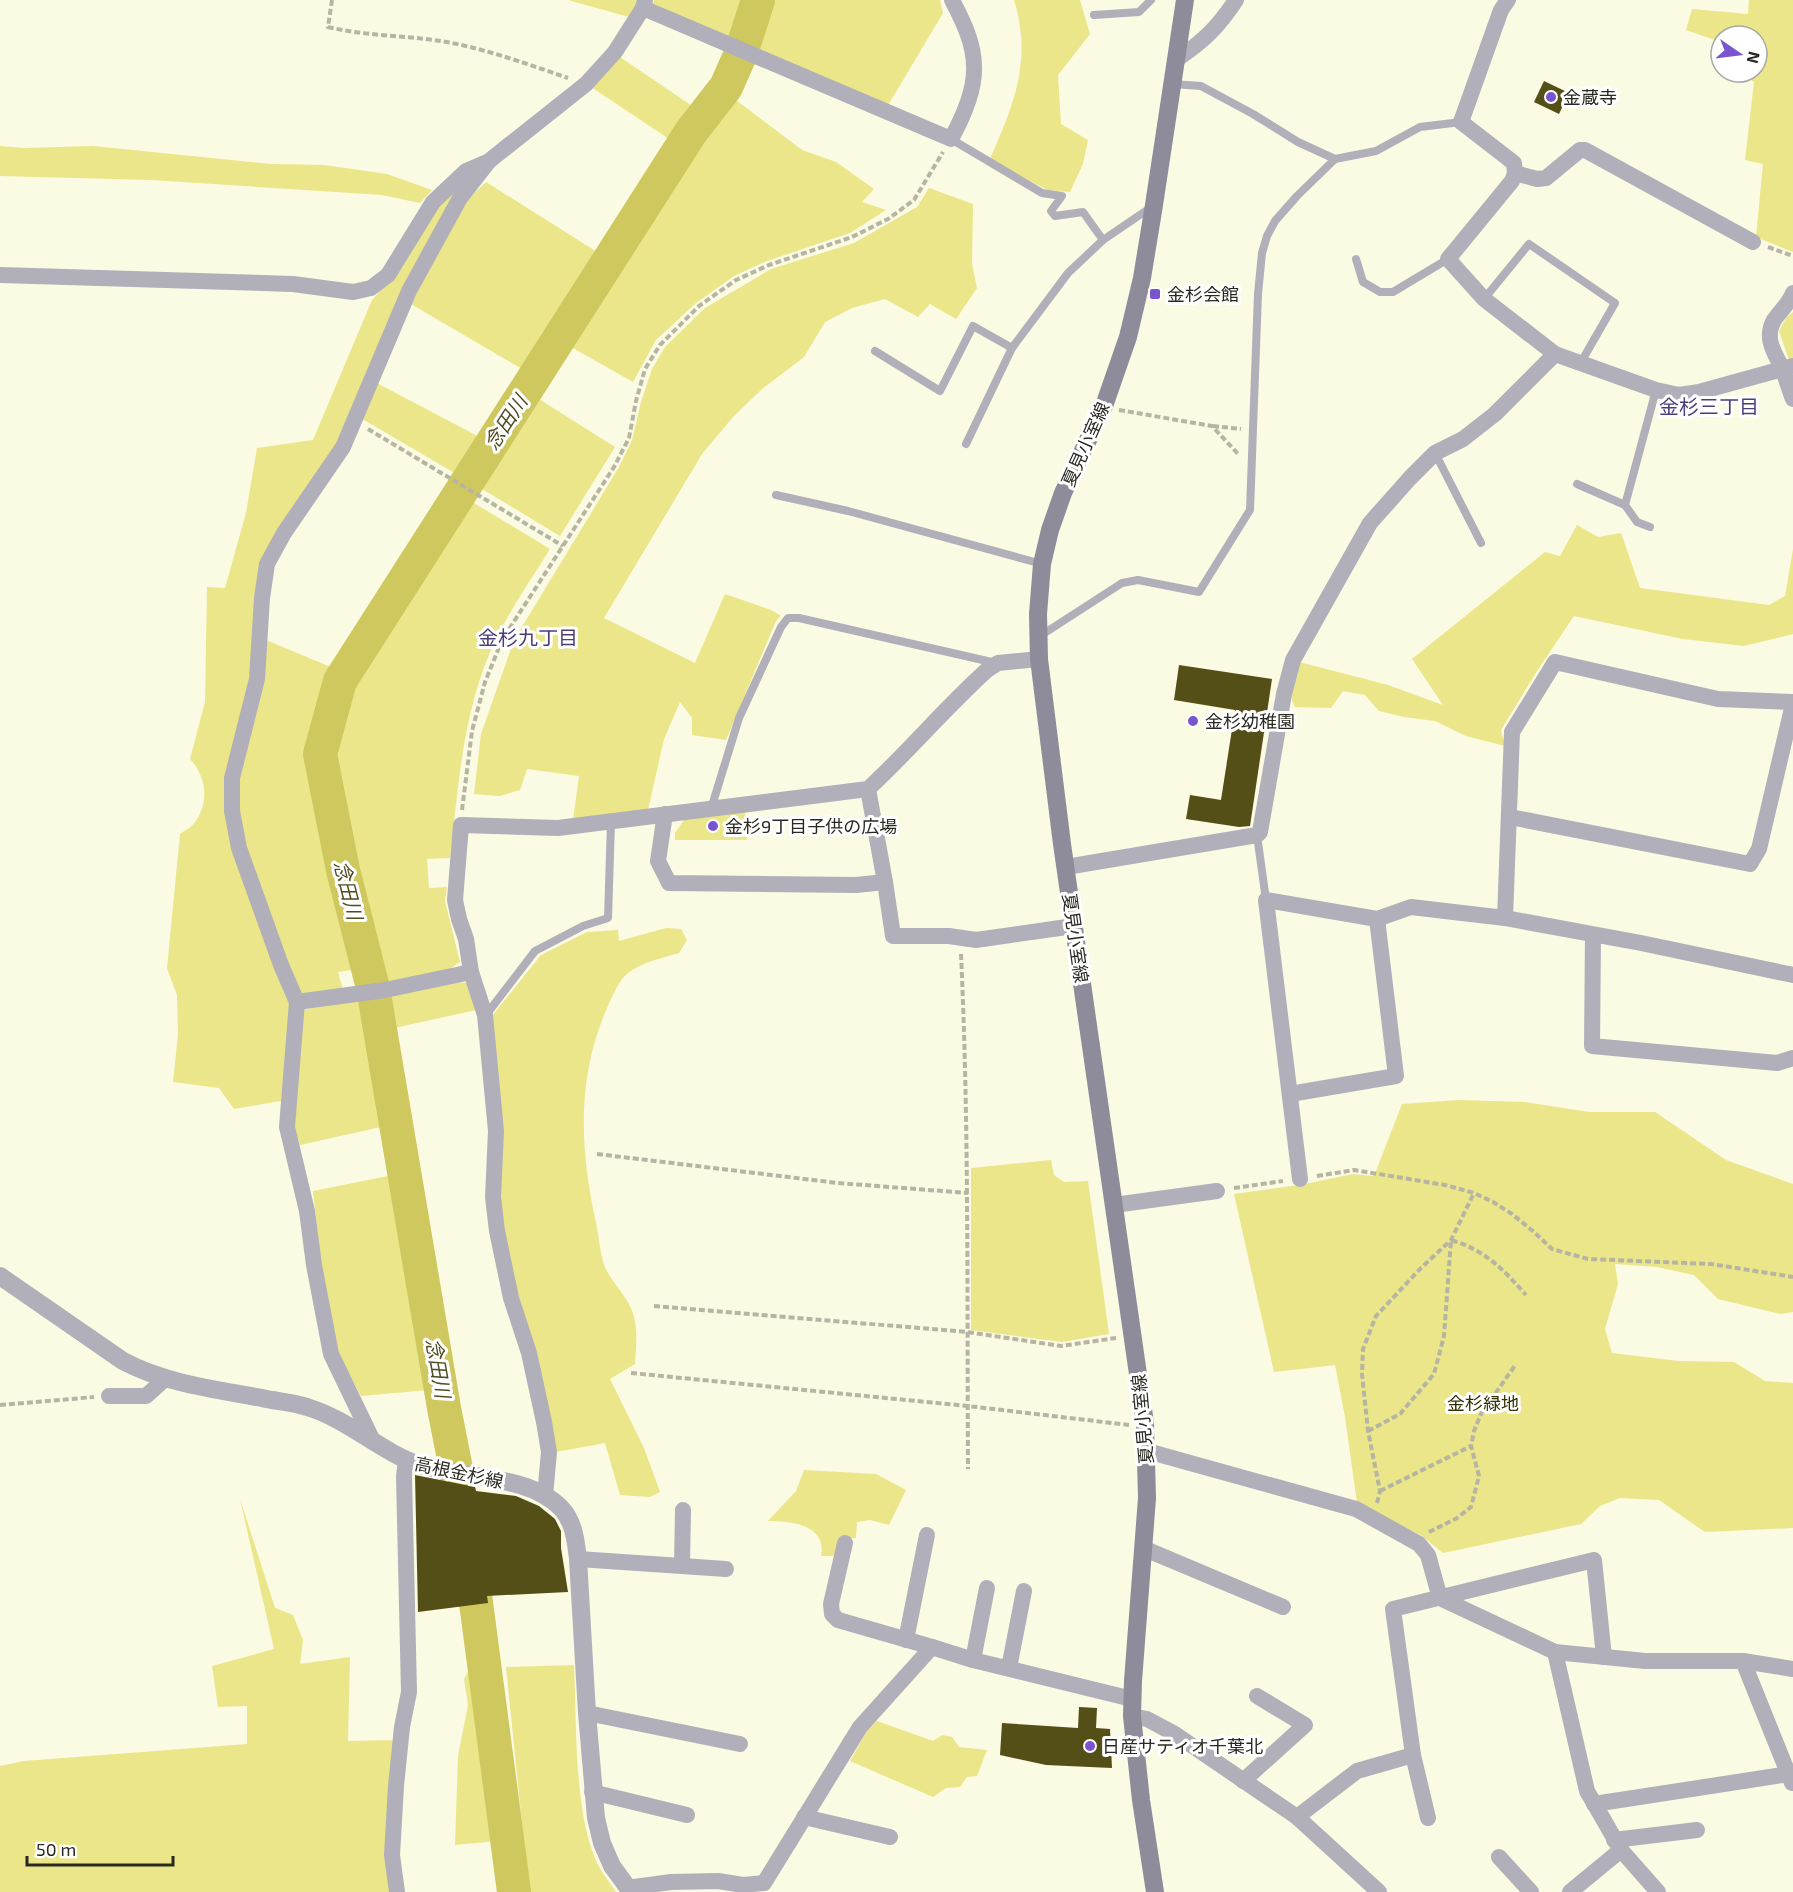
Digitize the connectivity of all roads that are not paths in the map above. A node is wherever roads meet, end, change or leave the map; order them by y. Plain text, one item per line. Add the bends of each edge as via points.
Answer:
1 (952, 0) edge
2 (1151, 0) edge
3 (1185, 0) edge
4 (1236, 0) edge
5 (1508, 0) edge
6 (644, 4) edge
7 (1094, 15) dead end
8 (1177, 59) junction
9 (1173, 84) junction
10 (1461, 122) junction
11 (951, 139) junction
12 (1335, 159) junction
13 (489, 161) junction
14 (1515, 173) junction
15 (1154, 205) junction
16 (1103, 240) junction
17 (1753, 242) road end
18 (1356, 259) dead end
19 (1448, 259) junction
20 (0, 275) edge
21 (1793, 293) edge
22 (1484, 299) junction
23 (1012, 348) junction
24 (875, 351) dead end
25 (1555, 354) junction
26 (1580, 364) junction
27 (1787, 367) edge
28 (1656, 390) junction
29 (1793, 399) edge
30 (966, 444) dead end
31 (1435, 453) junction
32 (1577, 484) dead end
33 (776, 495) dead end
34 (1625, 505) junction
35 (1650, 526) dead end
36 (1481, 543) dead end
37 (1042, 564) junction
38 (1038, 637) junction
39 (1039, 658) junction
40 (998, 663) junction
41 (1793, 703) edge
42 (868, 789) junction
43 (711, 809) junction
44 (665, 814) junction
45 (1510, 817) junction
46 (611, 822) junction
47 (1257, 835) junction
48 (1066, 867) junction
49 (885, 882) junction
50 (1266, 900) junction
51 (1505, 918) junction
52 (1377, 919) junction
53 (1074, 926) junction
54 (1593, 934) junction
55 (471, 972) junction
56 (1793, 975) edge
57 (297, 1002) junction
58 (485, 1015) junction
59 (1793, 1058) edge
60 (1290, 1094) junction
61 (1300, 1179) road end
62 (1217, 1191) road end
63 (1114, 1205) junction
64 (0, 1276) edge
65 (166, 1378) junction
66 (110, 1396) road end
67 (372, 1439) junction
68 (1147, 1451) junction
69 (413, 1462) junction
70 (538, 1492) junction
71 (683, 1510) dead end
72 (927, 1535) dead end
73 (845, 1543) dead end
74 (1144, 1549) junction
75 (578, 1559) junction
76 (682, 1566) junction
77 (726, 1569) dead end
78 (987, 1588) dead end
79 (1024, 1592) dead end
80 (1440, 1598) junction
81 (1283, 1606) dead end
82 (906, 1640) junction
83 (932, 1647) junction
84 (1555, 1652) junction
85 (1604, 1657) junction
86 (973, 1660) junction
87 (1743, 1661) junction
88 (1009, 1668) junction
89 (1793, 1668) edge
90 (1257, 1696) dead end
91 (1132, 1707) junction
92 (587, 1713) junction
93 (740, 1744) dead end
94 (1413, 1755) junction
95 (1791, 1779) edge
96 (1244, 1781) junction
97 (592, 1792) junction
98 (1594, 1804) junction
99 (687, 1815) dead end
100 (1297, 1816) junction
101 (804, 1817) junction
102 (1428, 1818) dead end
103 (1697, 1830) dead end
104 (890, 1837) dead end
105 (1618, 1845) junction
106 (1499, 1857) dead end
107 (719, 1886) edge
108 (743, 1886) junction
109 (629, 1890) edge
110 (397, 1892) edge
111 (769, 1892) edge
112 (1155, 1892) edge
113 (1379, 1892) edge
114 (1531, 1892) edge
115 (1570, 1892) edge
116 (1658, 1892) edge

1 - 11 street via 965,25 975,69
2 - 7 lane via 1139,12
3 - 8 main road, 夏見小室線
4 - 8 street via 1219,26
5 - 10 street
6 - 11 street
6 - 13 street via 615,52 586,84
8 - 9 main road, 夏見小室線
9 - 12 lane via 1201,87
9 - 15 main road, 夏見小室線
10 - 12 lane via 1420,127 1376,151
10 - 14 street via 1514,163
11 - 16 lane via 1042,193 1062,196 1051,211 1055,216 1083,212
12 - 38 lane via 1275,221 1262,253 1250,510 1198,592 1138,580 1122,583
13 - 20 street via 466,171 433,202 388,275 371,288 353,292 293,284
13 - 57 street via 460,198 409,291 343,447 267,564 257,679 232,778 232,811 239,848
14 - 17 street via 1546,178 1585,150
14 - 19 street
15 - 16 lane
15 - 37 main road, 夏見小室線 via 1128,337 1104,406 1063,493
16 - 23 lane via 1068,273
18 - 19 lane via 1363,282 1380,292 1393,292
19 - 22 street
21 - 27 street via 1769,333 1772,351
22 - 25 street
22 - 26 lane via 1529,244 1615,303
23 - 24 lane via 973,326 940,391
23 - 30 lane
25 - 26 street
25 - 31 street via 1495,414 1463,439
26 - 28 street
27 - 28 street via 1699,392
27 - 29 street
28 - 34 lane
31 - 36 lane
31 - 47 street via 1370,523 1293,660
32 - 34 lane
33 - 37 lane
34 - 35 lane via 1637,522
37 - 38 main road, 夏見小室線
38 - 39 main road, 夏見小室線
39 - 40 street
39 - 48 main road, 夏見小室線
40 - 42 street via 961,693
40 - 43 lane via 788,618 739,718
41 - 45 street via 1718,699 1555,662 1512,732
41 - 45 street via 1759,849 1750,864
42 - 43 street
42 - 49 street
43 - 44 street
44 - 46 street
44 - 49 street via 658,861 669,883
45 - 51 street
46 - 55 street via 558,828 460,825 455,900
46 - 58 lane via 608,918 583,926 535,951
47 - 48 street
47 - 50 lane
48 - 53 main road, 夏見小室線
49 - 53 street via 892,936 976,940
50 - 52 street
50 - 60 street
51 - 52 street via 1411,907
51 - 54 street
52 - 60 street via 1396,1076
53 - 63 main road, 夏見小室線
54 - 56 street
54 - 59 street via 1592,1046 1777,1063
55 - 57 street via 385,990
55 - 58 street
57 - 67 street via 287,1127 308,1211 331,1354
58 - 70 street via 496,1131 493,1197 497,1231 543,1413 549,1452
60 - 61 street
62 - 63 street
63 - 68 main road, 夏見小室線
64 - 65 street, 高根金杉線 via 123,1361
65 - 66 street via 146,1396
65 - 67 street, 高根金杉線 via 306,1406
67 - 69 street, 高根金杉線
68 - 74 main road, 夏見小室線
68 - 80 street via 1356,1509 1419,1544 1428,1555
69 - 70 street, 高根金杉線
69 - 110 street via 404,1476 409,1692 396,1786 392,1855
70 - 75 street via 562,1509 576,1538
71 - 76 street
72 - 82 street
73 - 82 street via 832,1614 838,1620
74 - 81 street
74 - 91 main road, 夏見小室線
75 - 76 street
75 - 92 street
76 - 77 street
78 - 86 street
79 - 88 street
80 - 84 street
80 - 85 street via 1594,1560
80 - 94 street via 1393,1609
82 - 83 street
83 - 86 street
83 - 101 street via 860,1727
84 - 85 street
84 - 98 street via 1587,1791
85 - 87 street
86 - 88 street
87 - 89 street
87 - 95 street
88 - 91 street
90 - 96 street via 1305,1725
91 - 96 street
91 - 112 main road, 夏見小室線
92 - 93 street
92 - 97 street
94 - 100 street via 1357,1771
94 - 102 street
95 - 98 street
96 - 100 street
97 - 99 street
97 - 109 street via 602,1843
98 - 105 street
100 - 113 street
101 - 104 street
101 - 108 street via 764,1883
103 - 105 street
105 - 115 street
105 - 116 street
106 - 114 street
107 - 108 street
107 - 109 street via 671,1882
108 - 111 street

